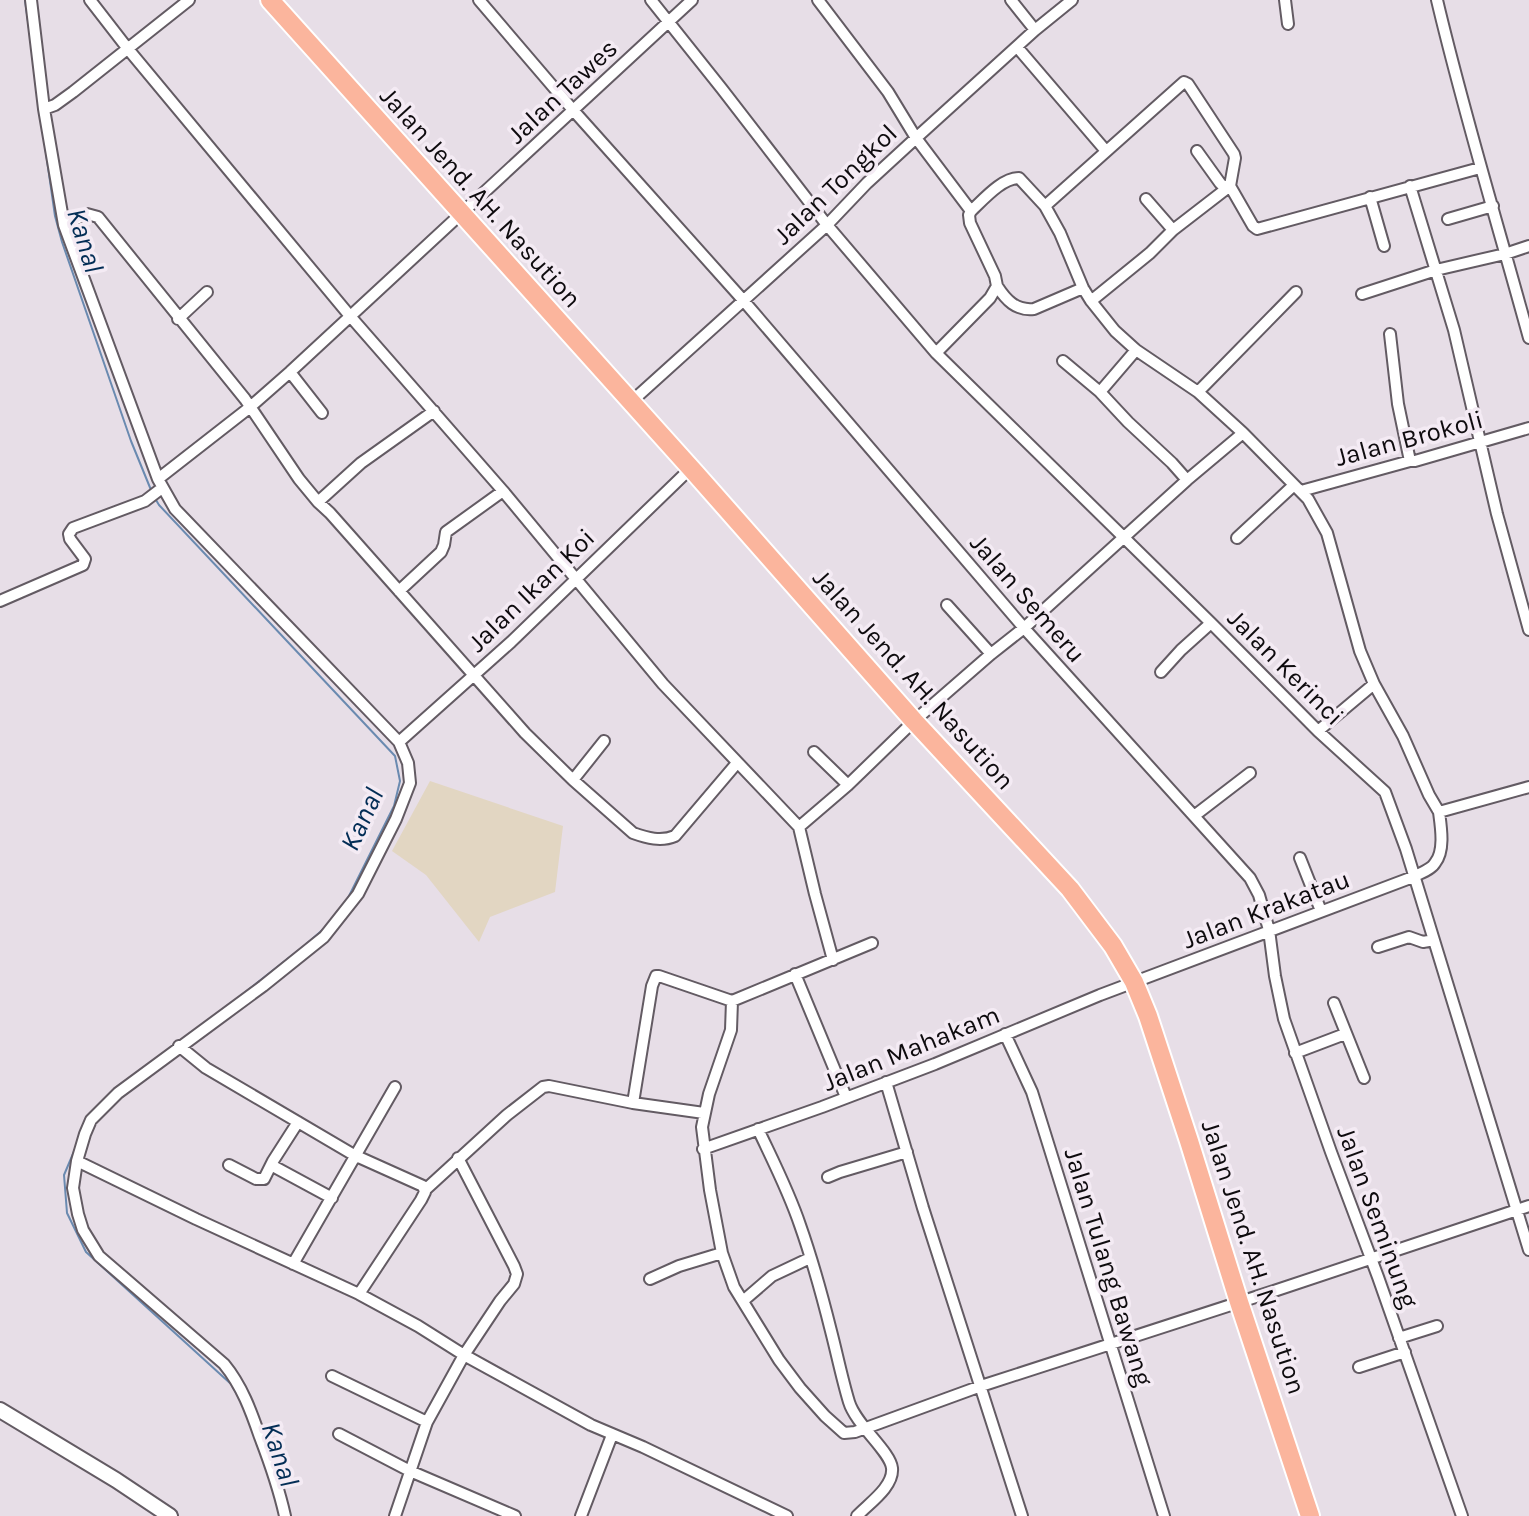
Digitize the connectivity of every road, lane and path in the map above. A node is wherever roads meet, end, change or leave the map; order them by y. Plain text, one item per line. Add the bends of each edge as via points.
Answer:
1 (31, 0) edge
2 (90, 0) edge
3 (189, 0) edge
4 (270, 0) edge
5 (479, 0) edge
6 (651, 0) edge
7 (692, 0) edge
8 (818, 0) edge
9 (1011, 0) edge
10 (1072, 0) edge
11 (1285, 0) edge
12 (1437, 0) edge
13 (668, 21) junction
14 (1288, 24) dead end
15 (1035, 30) junction
16 (1017, 47) junction
17 (128, 49) junction
18 (44, 109) junction
19 (573, 110) junction
20 (916, 138) junction
21 (1106, 151) junction
22 (1197, 151) dead end
23 (1480, 168) junction
24 (1230, 186) junction
25 (1410, 186) junction
26 (1370, 197) junction
27 (1146, 199) dead end
28 (1045, 206) junction
29 (1493, 206) junction
30 (971, 211) junction
31 (462, 214) junction
32 (1448, 219) dead end
33 (64, 225) junction
34 (827, 225) junction
35 (1173, 230) junction
36 (1384, 246) dead end
37 (1529, 246) edge
38 (1505, 254) junction
39 (1436, 270) junction
40 (997, 286) junction
41 (1083, 288) junction
42 (207, 292) dead end
43 (1296, 292) dead end
44 (1362, 294) dead end
45 (743, 300) junction
46 (1091, 301) junction
47 (350, 316) junction
48 (178, 319) junction
49 (1390, 334) dead end
50 (1529, 338) edge
51 (1136, 350) junction
52 (936, 353) junction
53 (1063, 361) dead end
54 (290, 372) junction
55 (1100, 392) junction
56 (1198, 392) junction
57 (631, 402) junction
58 (249, 408) junction
59 (434, 411) junction
60 (322, 413) dead end
61 (1529, 428) edge
62 (1243, 433) junction
63 (1480, 442) junction
64 (1410, 461) junction
65 (691, 468) junction
66 (1187, 480) junction
67 (160, 486) junction
68 (1297, 488) junction
69 (503, 491) junction
70 (318, 502) junction
71 (1122, 537) junction
72 (1237, 538) dead end
73 (574, 579) junction
74 (399, 591) junction
75 (0, 601) edge
76 (947, 605) dead end
77 (1211, 623) junction
78 (1024, 628) junction
79 (1529, 630) edge
80 (991, 654) junction
81 (1161, 672) dead end
82 (474, 676) junction
83 (1374, 684) junction
84 (914, 721) junction
85 (1318, 731) junction
86 (604, 741) dead end
87 (399, 742) junction
88 (814, 752) dead end
89 (737, 763) junction
90 (1250, 773) dead end
91 (573, 780) junction
92 (848, 785) junction
93 (1529, 787) edge
94 (1439, 812) junction
95 (1194, 816) junction
96 (799, 827) junction
97 (1300, 858) dead end
98 (1413, 877) junction
99 (1321, 911) junction
100 (1269, 930) junction
101 (1434, 940) junction
102 (872, 943) dead end
103 (1378, 947) dead end
104 (833, 960) junction
105 (795, 974) junction
106 (1134, 982) junction
107 (732, 1001) junction
108 (1334, 1003) dead end
109 (1005, 1034) junction
110 (1345, 1034) junction
111 (179, 1046) junction
112 (1295, 1053) junction
113 (1364, 1078) dead end
114 (886, 1082) junction
115 (395, 1087) dead end
116 (846, 1097) junction
117 (633, 1103) junction
118 (704, 1113) junction
119 (298, 1122) junction
120 (758, 1129) junction
121 (703, 1149) junction
122 (907, 1152) junction
123 (354, 1155) junction
124 (458, 1158) junction
125 (77, 1161) junction
126 (229, 1165) dead end
127 (271, 1165) junction
128 (828, 1177) dead end
129 (425, 1190) junction
130 (332, 1198) junction
131 (1529, 1206) edge
132 (1517, 1209) junction
133 (1526, 1233) edge
134 (1529, 1250) edge
135 (722, 1253) junction
136 (810, 1258) junction
137 (1371, 1258) junction
138 (293, 1264) junction
139 (650, 1279) dead end
140 (359, 1294) junction
141 (743, 1301) junction
142 (1239, 1302) junction
143 (1437, 1326) dead end
144 (1399, 1338) junction
145 (1110, 1345) junction
146 (1405, 1352) junction
147 (464, 1355) junction
148 (1359, 1367) dead end
149 (332, 1376) dead end
150 (981, 1386) junction
151 (0, 1410) edge
152 (427, 1422) junction
153 (863, 1428) junction
154 (339, 1434) dead end
155 (612, 1435) junction
156 (410, 1471) junction
157 (170, 1516) edge
158 (285, 1516) edge
159 (395, 1516) edge
160 (515, 1516) edge
161 (581, 1516) edge
162 (787, 1516) edge
163 (857, 1516) edge
164 (1022, 1516) edge
165 (1164, 1516) edge
166 (1310, 1516) edge
167 (1462, 1516) edge

1 - 18 street
2 - 17 street
3 - 17 street
4 - 31 highway, Jalan Jend. AH. Nasution
5 - 19 street, Jalan Semeru
6 - 13 street, Jalan Kerinci
7 - 13 street, Jalan Tawes
8 - 20 street
9 - 15 street
10 - 15 street, Jalan Tongkol
11 - 14 street
12 - 23 street
13 - 19 street, Jalan Tawes
13 - 34 street, Jalan Kerinci
15 - 16 street, Jalan Tongkol
16 - 20 street, Jalan Tongkol
16 - 21 street
17 - 18 street
17 - 47 street
18 - 33 street
19 - 31 street, Jalan Tawes
19 - 45 street, Jalan Semeru
20 - 30 street
20 - 34 street, Jalan Tongkol
21 - 24 street via 1185,82 1234,154
21 - 28 street
22 - 24 street via 1220,183
23 - 25 street
23 - 29 street
24 - 26 street via 1257,229
24 - 35 street
25 - 26 street
25 - 39 street
26 - 36 street
27 - 35 street
28 - 30 street via 1015,178
28 - 41 street
29 - 32 street
29 - 38 street
30 - 40 street via 970,223
31 - 47 street, Jalan Tawes
31 - 57 highway, Jalan Jend. AH. Nasution
33 - 48 street via 87,214 98,217
33 - 67 street
34 - 45 street, Jalan Tongkol
34 - 52 street, Jalan Kerinci
35 - 46 street
37 - 38 street
38 - 39 street
38 - 50 street
39 - 44 street
39 - 63 street
40 - 41 street via 1004,297 1026,310
40 - 52 street
41 - 46 street
42 - 48 street
43 - 56 street
45 - 57 street, Jalan Tongkol
45 - 78 street, Jalan Semeru
46 - 51 street
47 - 54 street, Jalan Tawes
47 - 59 street
48 - 58 street
49 - 64 street
51 - 55 street
51 - 56 street
52 - 71 street, Jalan Kerinci
53 - 55 street
54 - 58 street, Jalan Tawes
54 - 60 street
55 - 66 street
56 - 62 street
57 - 65 highway, Jalan Jend. AH. Nasution
58 - 67 street, Jalan Tawes
58 - 70 street
59 - 69 street
59 - 70 street via 361,463
61 - 63 street, Jalan Brokoli
62 - 66 street
62 - 68 street
63 - 64 street, Jalan Brokoli
63 - 79 street
64 - 68 street, Jalan Brokoli
65 - 73 street, Jalan Ikan Koi
65 - 84 highway, Jalan Jend. AH. Nasution
66 - 71 street
67 - 75 street, Jalan Tawes via 145,501 73,528 70,539 85,559 83,565
67 - 87 street via 175,509
68 - 72 street
68 - 83 street via 1327,533 1355,637
69 - 73 street
69 - 74 street via 446,532 441,552
70 - 74 street
71 - 77 street, Jalan Kerinci
71 - 78 street
73 - 82 street, Jalan Ikan Koi
73 - 89 street
74 - 82 street
76 - 80 street
77 - 81 street
77 - 85 street, Jalan Kerinci
78 - 80 street
78 - 95 street, Jalan Semeru
80 - 84 street
82 - 87 street, Jalan Ikan Koi
82 - 91 street
83 - 85 street
83 - 94 street
84 - 92 street
84 - 106 highway, Jalan Jend. AH. Nasution via 1070,889
85 - 98 street, Jalan Kerinci via 1385,792
86 - 91 street
87 - 111 street via 410,783 358,894 324,937
88 - 92 street
89 - 91 street via 675,836 661,839 633,833
89 - 96 street
90 - 95 street
92 - 96 street
93 - 94 street
94 - 98 street via 1440,854 1434,865
95 - 100 street, Jalan Semeru via 1256,887
96 - 104 street
97 - 99 street
98 - 99 street, Jalan Krakatau
98 - 101 street, Jalan Kerinci
99 - 100 street, Jalan Krakatau
100 - 106 street, Jalan Krakatau
100 - 112 street, Jalan Seminung via 1281,1010
101 - 103 street via 1409,937
101 - 132 street, Jalan Kerinci
102 - 104 street
104 - 105 street
105 - 107 street
105 - 116 street
106 - 109 street, Jalan Mahakam
106 - 142 highway, Jalan Jend. AH. Nasution
107 - 117 street via 656,976
107 - 118 street via 731,1030
108 - 110 street
109 - 114 street, Jalan Mahakam
109 - 145 street, Jalan Tulang Bawang via 1039,1113
110 - 112 street
110 - 113 street
111 - 119 street via 206,1068
111 - 125 street via 91,1120
112 - 137 street, Jalan Seminung
114 - 116 street, Jalan Mahakam
114 - 122 street
115 - 123 street
116 - 120 street, Jalan Mahakam
117 - 118 street
117 - 124 street via 543,1087
118 - 121 street
119 - 123 street
119 - 127 street
120 - 121 street, Jalan Mahakam
120 - 136 street
121 - 135 street
122 - 128 street
122 - 150 street
123 - 129 street
123 - 130 street
124 - 129 street
124 - 147 street via 517,1274
125 - 138 street
125 - 158 street via 74,1197 90,1244 233,1375 250,1409
126 - 127 street via 259,1180
127 - 130 street
129 - 140 street
130 - 138 street
131 - 132 street
132 - 133 street, Jalan Kerinci
132 - 137 street
133 - 134 street, Jalan Kerinci
135 - 139 street
135 - 141 street
136 - 141 street via 772,1276
136 - 153 street via 849,1403
137 - 142 street
137 - 144 street, Jalan Seminung
138 - 140 street
140 - 147 street
141 - 153 street via 779,1360 825,1416 844,1433
142 - 145 street
142 - 166 highway, Jalan Jend. AH. Nasution
143 - 144 street
144 - 146 street, Jalan Seminung
145 - 150 street
145 - 165 street, Jalan Tulang Bawang
146 - 148 street
146 - 167 street, Jalan Seminung
147 - 152 street
147 - 155 street
149 - 152 street
150 - 153 street
150 - 164 street
151 - 157 main road
152 - 156 street
153 - 163 street via 893,1472 883,1491
154 - 156 street
155 - 161 street
155 - 162 street
156 - 159 street
156 - 160 street

